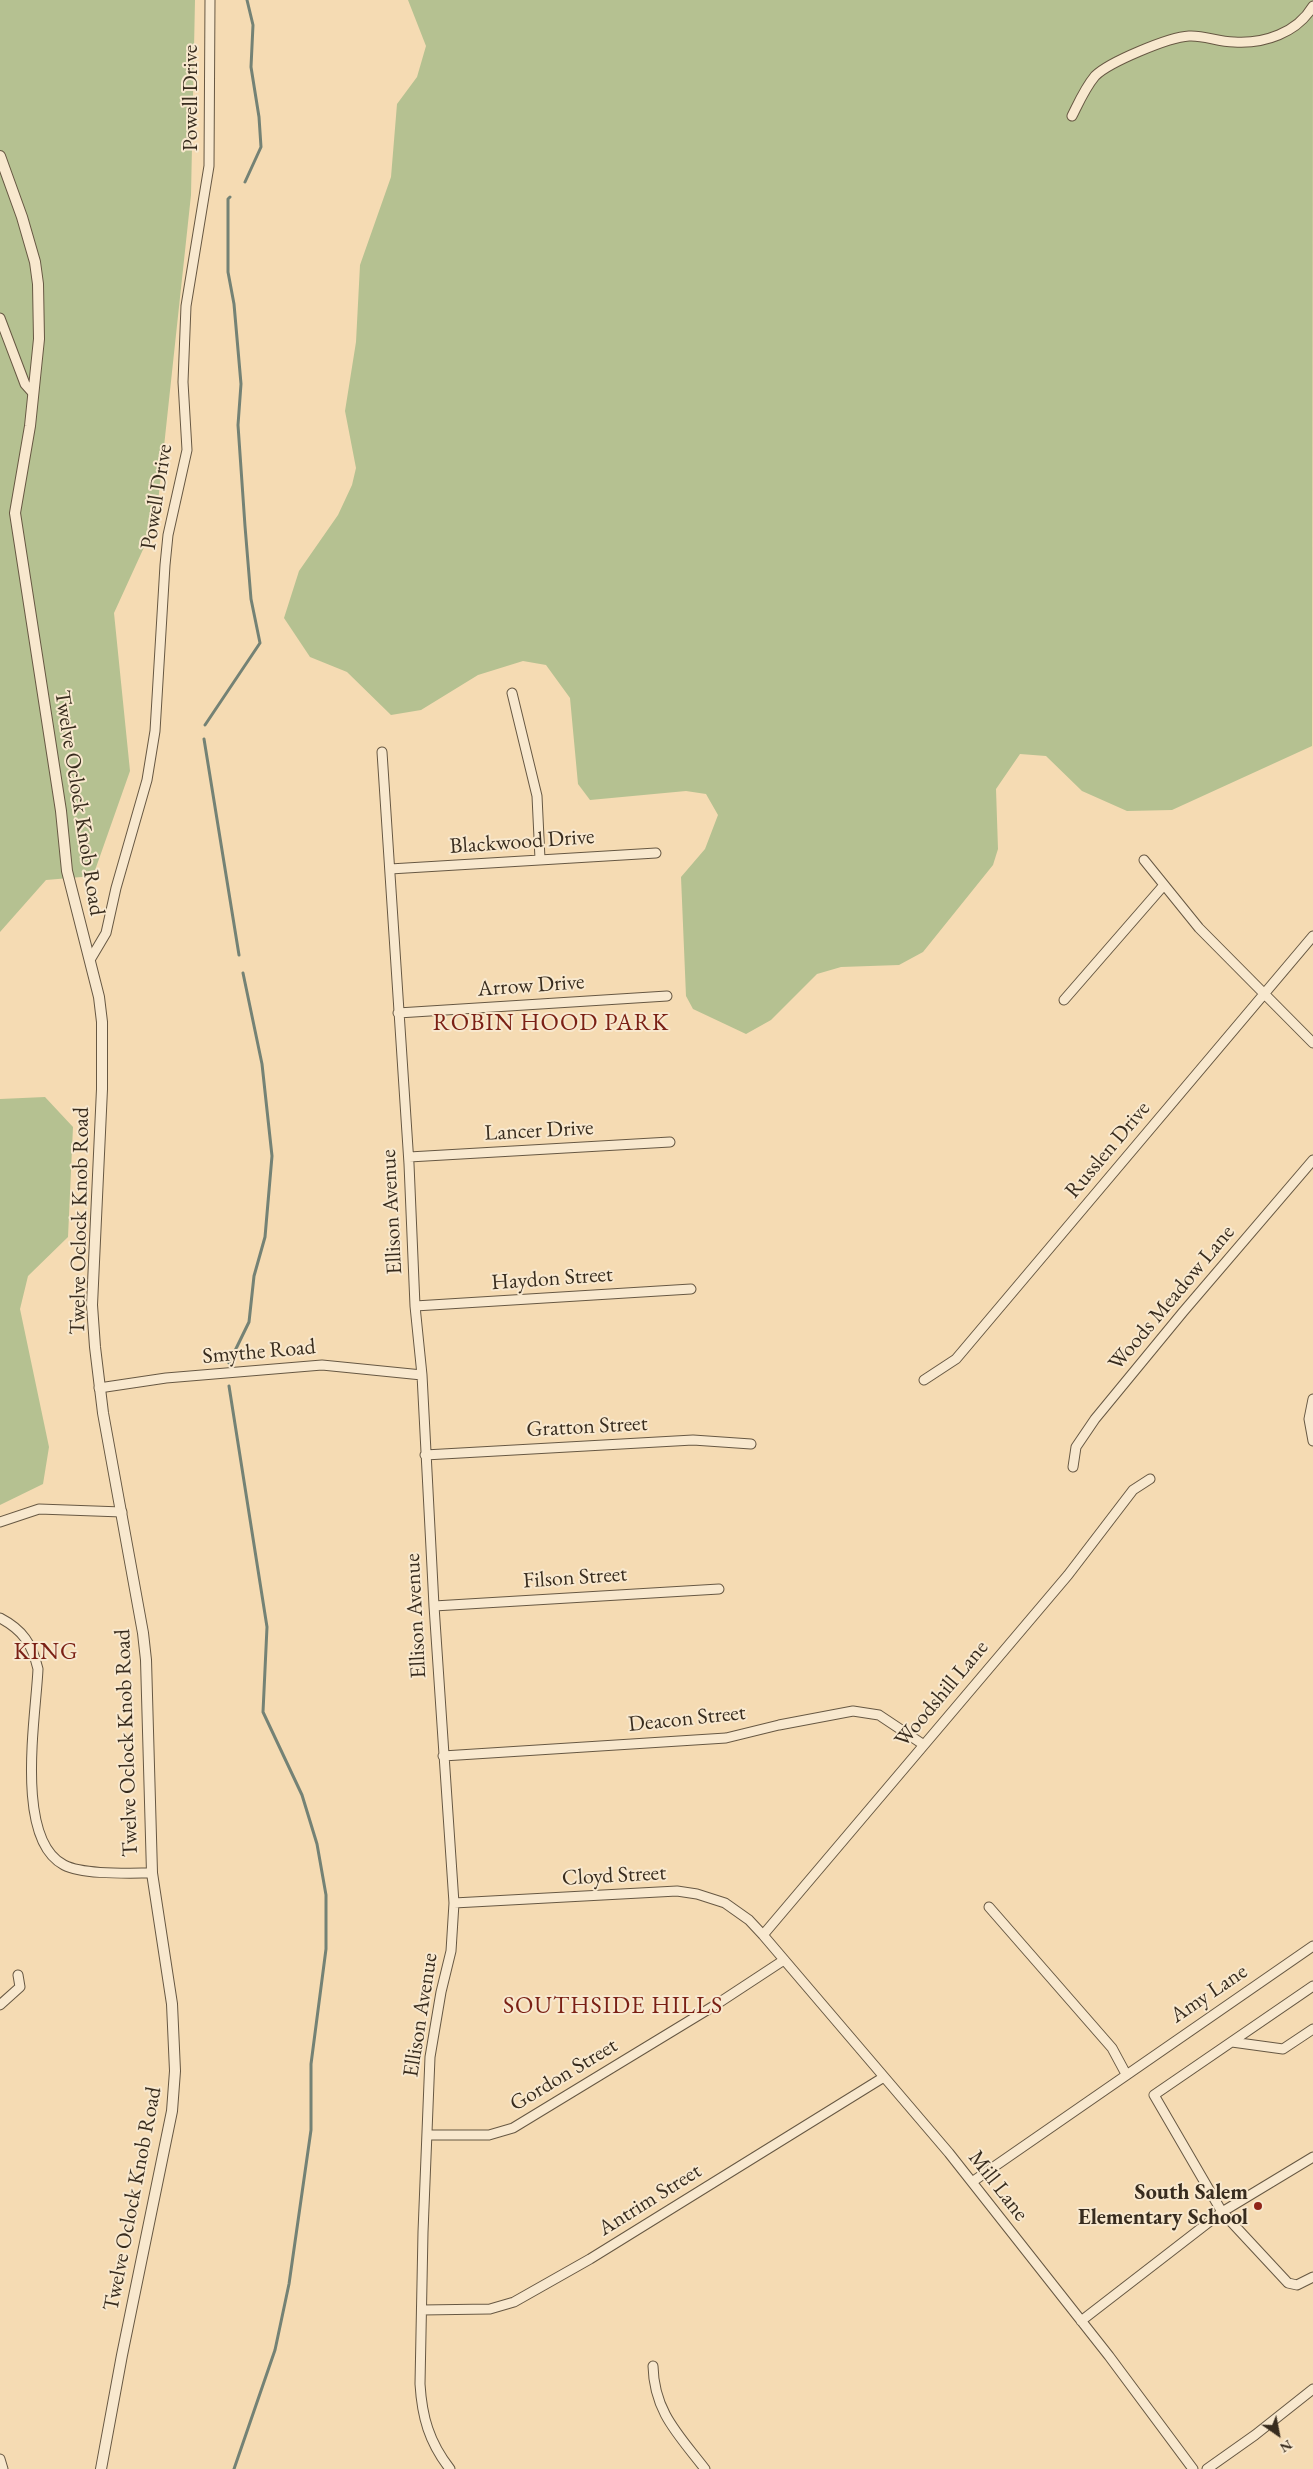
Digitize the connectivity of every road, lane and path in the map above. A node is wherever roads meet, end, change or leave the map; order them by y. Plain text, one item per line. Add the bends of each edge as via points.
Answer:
1 (210, 0) edge
2 (1313, 6) edge
3 (1072, 116) dead end
4 (0, 156) edge
5 (0, 318) edge
6 (33, 393) junction
7 (512, 693) dead end
8 (382, 752) dead end
9 (656, 853) dead end
10 (540, 859) junction
11 (1144, 860) dead end
12 (390, 869) junction
13 (1164, 885) junction
14 (1313, 936) edge
15 (90, 960) junction
16 (1265, 995) junction
17 (668, 996) dead end
18 (1064, 1000) dead end
19 (398, 1013) junction
20 (1313, 1043) edge
21 (670, 1142) dead end
22 (409, 1157) junction
23 (1313, 1160) edge
24 (691, 1289) dead end
25 (416, 1306) junction
26 (422, 1375) junction
27 (924, 1380) dead end
28 (99, 1388) junction
29 (1313, 1399) edge
30 (1313, 1441) edge
31 (751, 1444) dead end
32 (426, 1455) junction
33 (1073, 1467) dead end
34 (1150, 1479) dead end
35 (122, 1512) junction
36 (0, 1522) edge
37 (719, 1589) dead end
38 (434, 1606) junction
39 (0, 1618) edge
40 (924, 1745) junction
41 (443, 1756) junction
42 (152, 1873) junction
43 (454, 1903) junction
44 (989, 1907) dead end
45 (763, 1935) junction
46 (1313, 1946) edge
47 (784, 1960) junction
48 (18, 1975) dead end
49 (1313, 1986) edge
50 (0, 2005) edge
51 (1313, 2029) edge
52 (1232, 2042) junction
53 (1126, 2074) junction
54 (884, 2078) junction
55 (427, 2135) junction
56 (1313, 2157) edge
57 (972, 2182) junction
58 (1222, 2212) junction
59 (1313, 2277) edge
60 (422, 2310) junction
61 (1081, 2321) junction
62 (653, 2366) dead end
63 (1313, 2389) edge
64 (0, 2459) edge
65 (3, 2469) edge
66 (101, 2469) edge
67 (450, 2469) edge
68 (705, 2469) edge
69 (1194, 2469) edge
70 (1207, 2469) edge

1 - 15 street, Powell Drive via 209,166 186,306 183,382 187,450 168,535 155,732 147,780 106,933
2 - 3 street via 1290,29 1268,38 1234,42 1188,36 1167,40 1131,56 1102,70 1094,78
4 - 6 street, Twelve Oclock Knob Road via 22,217 38,284 39,339
5 - 6 street via 25,384
6 - 15 street, Twelve Oclock Knob Road via 16,513 61,811 67,871
7 - 10 street via 536,796
8 - 12 street, Ellison Avenue
9 - 10 street, Blackwood Drive
10 - 12 street, Blackwood Drive
11 - 13 street
12 - 19 street, Ellison Avenue
13 - 16 street via 1199,928
13 - 18 street
14 - 16 street, Russlen Drive
15 - 28 street, Twelve Oclock Knob Road via 102,1022 100,1166 92,1305
16 - 20 street
16 - 27 street, Russlen Drive via 956,1359
17 - 19 street, Arrow Drive
19 - 22 street, Ellison Avenue
21 - 22 street, Lancer Drive
22 - 25 street, Ellison Avenue
23 - 33 street, Woods Meadow Lane via 1096,1419 1076,1447
24 - 25 street, Haydon Street
25 - 26 street, Ellison Avenue
26 - 28 street, Smythe Road via 322,1366 166,1378
26 - 32 street, Ellison Avenue
28 - 35 street, Twelve Oclock Knob Road
29 - 30 street via 1309,1420
31 - 32 street, Gratton Street via 693,1440
32 - 38 street, Ellison Avenue
34 - 40 street, Woodshill Lane via 1133,1490 1068,1576
35 - 36 street via 38,1509
35 - 42 street, Twelve Oclock Knob Road via 146,1660
37 - 38 street, Filson Street
38 - 41 street, Ellison Avenue
39 - 42 street via 23,1633 38,1669 32,1796 35,1818 49,1851 64,1865 74,1868
40 - 41 street, Deacon Street via 879,1715 853,1712 726,1738
40 - 45 street, Woodshill Lane
41 - 43 street, Ellison Avenue
42 - 66 street, Twelve Oclock Knob Road via 173,2012 175,2071 172,2111
43 - 45 street, Cloyd Street via 677,1891 725,1903 750,1920
43 - 55 street, Ellison Avenue via 451,1951 430,2057
44 - 53 street via 1112,2048
45 - 47 street, Mill Lane
46 - 53 street, Amy Lane
47 - 54 street, Mill Lane
47 - 55 street, Gordon Street via 513,2128 489,2136
48 - 50 street via 20,1987
49 - 52 street
51 - 52 street via 1283,2050
52 - 58 street via 1154,2095
53 - 57 street, Amy Lane
54 - 57 street, Mill Lane
54 - 60 street, Antrim Street via 514,2302 490,2310
55 - 60 street, Ellison Avenue
56 - 58 street
57 - 61 street, Mill Lane
58 - 59 street via 1288,2283 1297,2285
58 - 61 street
60 - 67 street, Ellison Avenue via 421,2407 431,2440
61 - 69 street, Mill Lane
62 - 68 street via 660,2408
63 - 70 street
64 - 65 street

